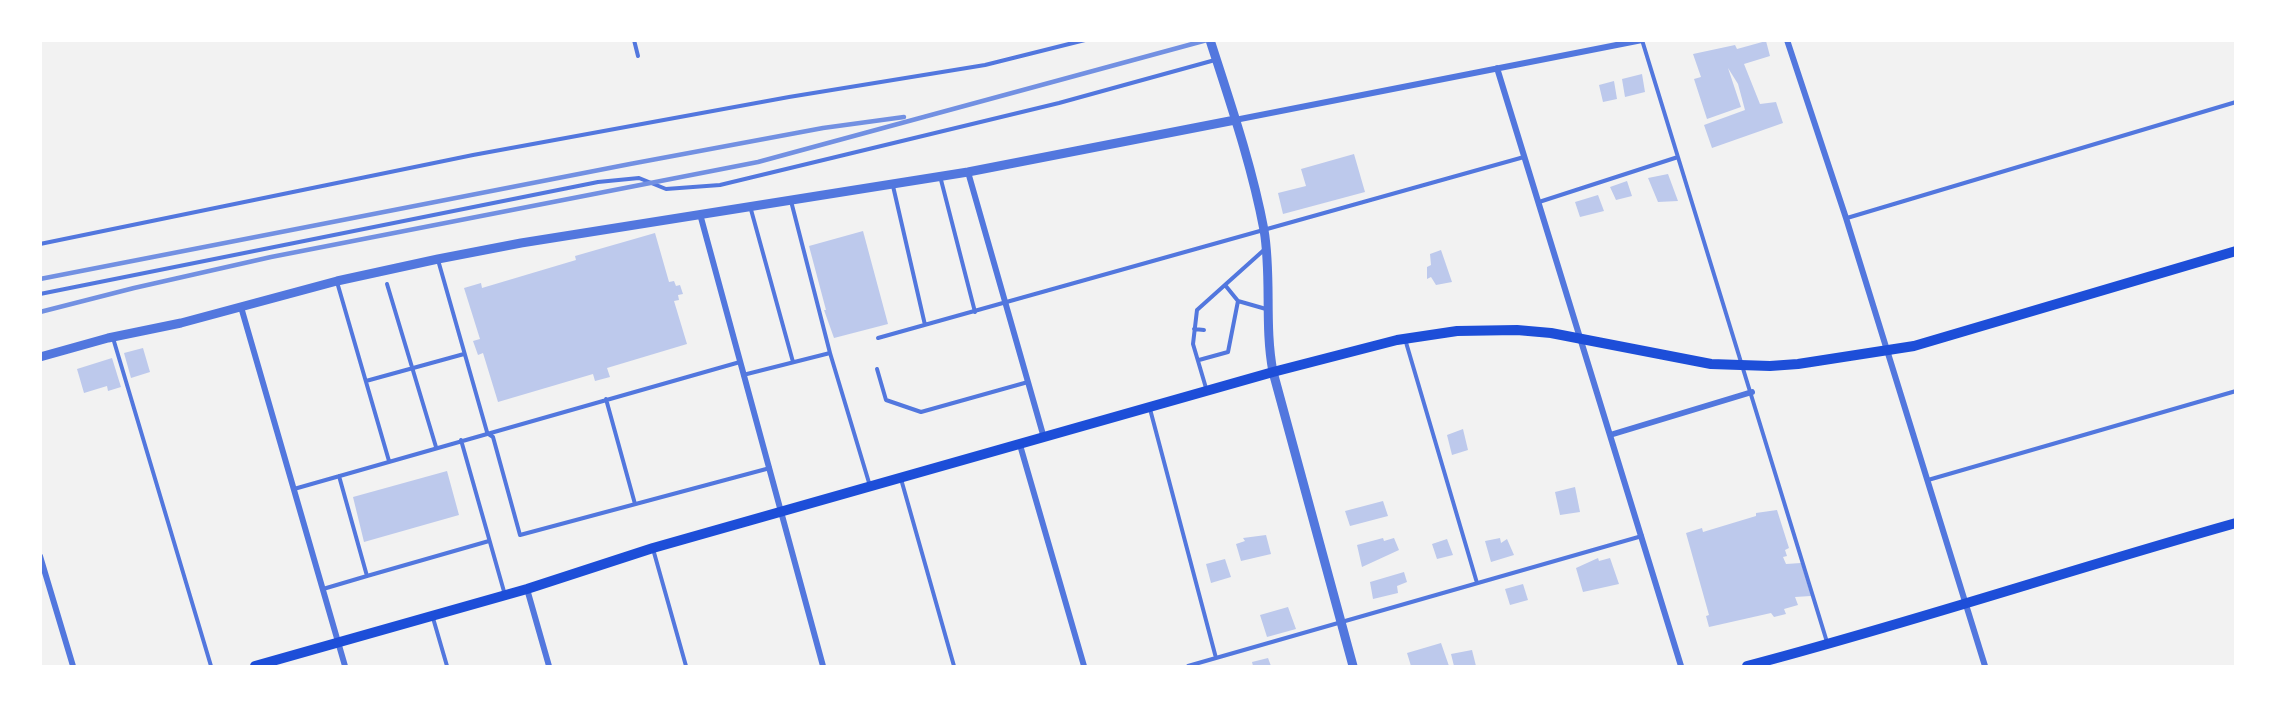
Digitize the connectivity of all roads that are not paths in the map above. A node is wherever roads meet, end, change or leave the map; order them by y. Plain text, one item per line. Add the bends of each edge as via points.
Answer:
1 (633, 40) edge
2 (1085, 40) edge
3 (1210, 40) edge
4 (1642, 40) edge
5 (1787, 40) edge
6 (638, 56) dead end
7 (1216, 60) junction
8 (1497, 68) junction
9 (2235, 102) edge
10 (1235, 120) junction
11 (1524, 157) junction
12 (1678, 157) junction
13 (968, 172) junction
14 (940, 176) junction
15 (892, 184) junction
16 (791, 200) junction
17 (1538, 202) junction
18 (750, 206) junction
19 (700, 214) junction
20 (1846, 218) junction
21 (1264, 231) junction
22 (40, 244) edge
23 (1265, 249) junction
24 (2235, 251) edge
25 (438, 259) junction
26 (337, 281) junction
27 (387, 284) dead end
28 (1225, 285) junction
29 (40, 294) edge
30 (1238, 301) junction
31 (1006, 303) junction
32 (241, 307) junction
33 (1267, 310) junction
34 (975, 312) junction
35 (925, 325) junction
36 (1194, 329) junction
37 (1204, 330) dead end
38 (1224, 331) dead end
39 (1232, 331) junction
40 (113, 337) junction
41 (878, 338) dead end
42 (1405, 338) junction
43 (1580, 339) junction
44 (1886, 349) junction
45 (830, 353) junction
46 (464, 354) junction
47 (40, 357) edge
48 (1199, 360) junction
49 (740, 362) junction
50 (793, 362) junction
51 (1744, 366) junction
52 (413, 368) junction
53 (877, 369) dead end
54 (1273, 372) junction
55 (743, 375) junction
56 (366, 381) junction
57 (1028, 381) junction
58 (2235, 391) edge
59 (1207, 392) junction
60 (1752, 393) junction
61 (606, 399) junction
62 (1150, 408) junction
63 (487, 432) junction
64 (1610, 435) junction
65 (1044, 438) junction
66 (461, 440) junction
67 (1020, 444) junction
68 (436, 447) junction
69 (389, 461) junction
70 (770, 468) junction
71 (339, 476) junction
72 (901, 478) junction
73 (1927, 480) junction
74 (870, 487) junction
75 (294, 489) junction
76 (635, 504) junction
77 (780, 512) junction
78 (2235, 523) edge
79 (1642, 536) junction
80 (489, 541) junction
81 (653, 548) junction
82 (40, 555) edge
83 (367, 576) junction
84 (1477, 583) junction
85 (323, 589) junction
86 (527, 589) junction
87 (505, 595) junction
88 (1966, 605) junction
89 (432, 615) junction
90 (1342, 622) junction
91 (339, 643) junction
92 (1828, 645) junction
93 (1216, 658) junction
94 (73, 666) edge
95 (211, 666) edge
96 (255, 666) edge
97 (345, 666) edge
98 (447, 666) edge
99 (549, 666) edge
100 (686, 666) edge
101 (823, 666) edge
102 (954, 666) edge
103 (1084, 666) edge
104 (1188, 666) edge
105 (1353, 666) edge
106 (1681, 666) edge
107 (1747, 666) edge
108 (1985, 666) edge

1 - 6 lane
2 - 22 lane via 985,65 485,153
3 - 7 street
4 - 8 street
4 - 12 lane
5 - 20 street
7 - 10 street
7 - 29 lane via 1070,101 720,184 666,189 639,178 619,179
8 - 10 street
8 - 11 street
9 - 20 lane
10 - 13 street
10 - 21 street
11 - 17 street
11 - 21 lane
12 - 17 lane
12 - 51 lane
13 - 14 street
13 - 31 street
14 - 15 street
14 - 34 lane
15 - 16 street
15 - 35 lane
16 - 18 street
16 - 45 lane
17 - 43 street
18 - 19 street
18 - 50 lane
19 - 25 street
19 - 49 street
20 - 44 street
21 - 23 street
21 - 31 lane
23 - 28 lane
23 - 33 street
24 - 44 main road via 1914,345
25 - 26 street
25 - 46 lane
26 - 32 street
26 - 56 lane
27 - 52 lane
28 - 30 lane
28 - 36 lane via 1197,310
30 - 33 lane
30 - 39 lane
31 - 34 lane
31 - 57 street
32 - 40 street
32 - 75 street
33 - 54 street
34 - 35 lane
35 - 41 lane
36 - 37 lane
36 - 48 lane via 1193,344
38 - 39 lane
39 - 48 lane via 1228,352
40 - 47 street
40 - 95 lane
42 - 43 main road via 1457,331 1517,330
42 - 54 main road
42 - 84 lane
43 - 51 main road via 1683,360
43 - 64 street
44 - 51 main road via 1798,364
44 - 73 street
45 - 50 lane
45 - 74 lane
46 - 52 lane
46 - 63 lane
48 - 59 lane
49 - 55 street
49 - 61 lane
50 - 55 lane
51 - 60 lane
52 - 56 lane
52 - 68 lane
53 - 57 lane via 886,400 921,412
54 - 59 main road
54 - 90 street
55 - 70 street
56 - 69 lane
57 - 65 street
58 - 73 lane
59 - 62 main road
60 - 64 street
60 - 92 lane
61 - 63 lane
61 - 76 lane
62 - 65 main road
62 - 93 lane
63 - 66 lane
63 - 76 lane via 493,437 520,535
64 - 79 street
65 - 67 main road
66 - 68 lane
66 - 80 lane
67 - 72 main road
67 - 103 street
68 - 69 lane
69 - 71 lane
70 - 76 lane
70 - 77 street
71 - 75 lane
71 - 83 lane
72 - 74 main road
72 - 102 lane
73 - 88 street
74 - 77 main road
75 - 85 street
77 - 81 main road
77 - 101 street
78 - 88 main road
79 - 84 lane
79 - 106 street
80 - 83 lane
80 - 87 lane
81 - 86 main road
81 - 100 lane
82 - 94 street
83 - 85 lane
84 - 90 lane
85 - 91 street
86 - 87 main road
86 - 99 street
87 - 89 main road
88 - 92 main road
88 - 108 street
89 - 91 main road
89 - 98 lane
90 - 93 lane
90 - 105 street
91 - 96 main road
91 - 97 street
92 - 107 main road
93 - 104 lane

